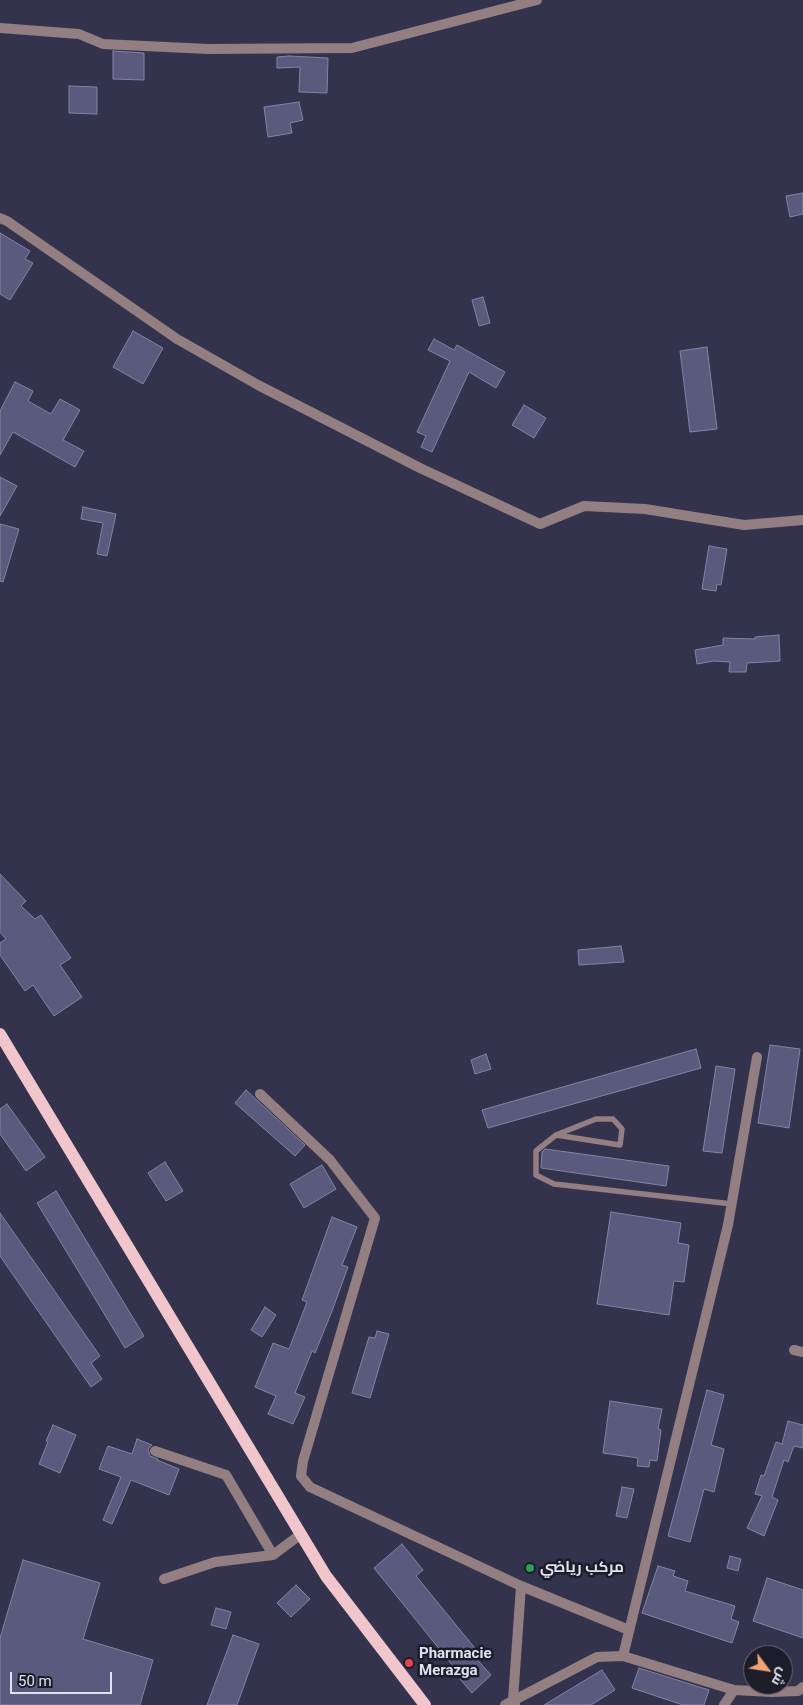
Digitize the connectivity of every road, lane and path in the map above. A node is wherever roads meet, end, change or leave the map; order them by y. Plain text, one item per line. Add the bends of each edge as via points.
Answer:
1 (537, 0) edge
2 (0, 28) edge
3 (0, 218) edge
4 (803, 520) edge
5 (0, 1034) edge
6 (758, 1057) dead end
7 (260, 1094) dead end
8 (556, 1135) junction
9 (732, 1204) junction
10 (155, 1452) dead end
11 (301, 1534) junction
12 (273, 1555) junction
13 (164, 1579) dead end
14 (521, 1586) junction
15 (629, 1630) junction
16 (623, 1656) junction
17 (803, 1687) edge
18 (734, 1690) junction
19 (511, 1703) edge
20 (425, 1705) edge
21 (724, 1705) edge

1 - 2 street via 352,48 208,49 103,44 79,34
3 - 4 street via 177,338 258,385 420,468 540,524 584,506 645,509 744,524
5 - 11 main road
6 - 9 street
7 - 14 street via 330,1160 375,1218 301,1476 310,1487
8 - 8 lane via 620,1145 622,1129 613,1119 596,1119
8 - 9 lane via 536,1151 536,1175 554,1184
9 - 15 street
10 - 12 street via 226,1475
11 - 12 street
11 - 20 main road via 326,1576
12 - 13 street via 215,1562
14 - 15 street
14 - 19 street
15 - 16 street
16 - 18 street
16 - 19 street via 597,1657
17 - 18 street via 798,1691 781,1692
18 - 21 street

